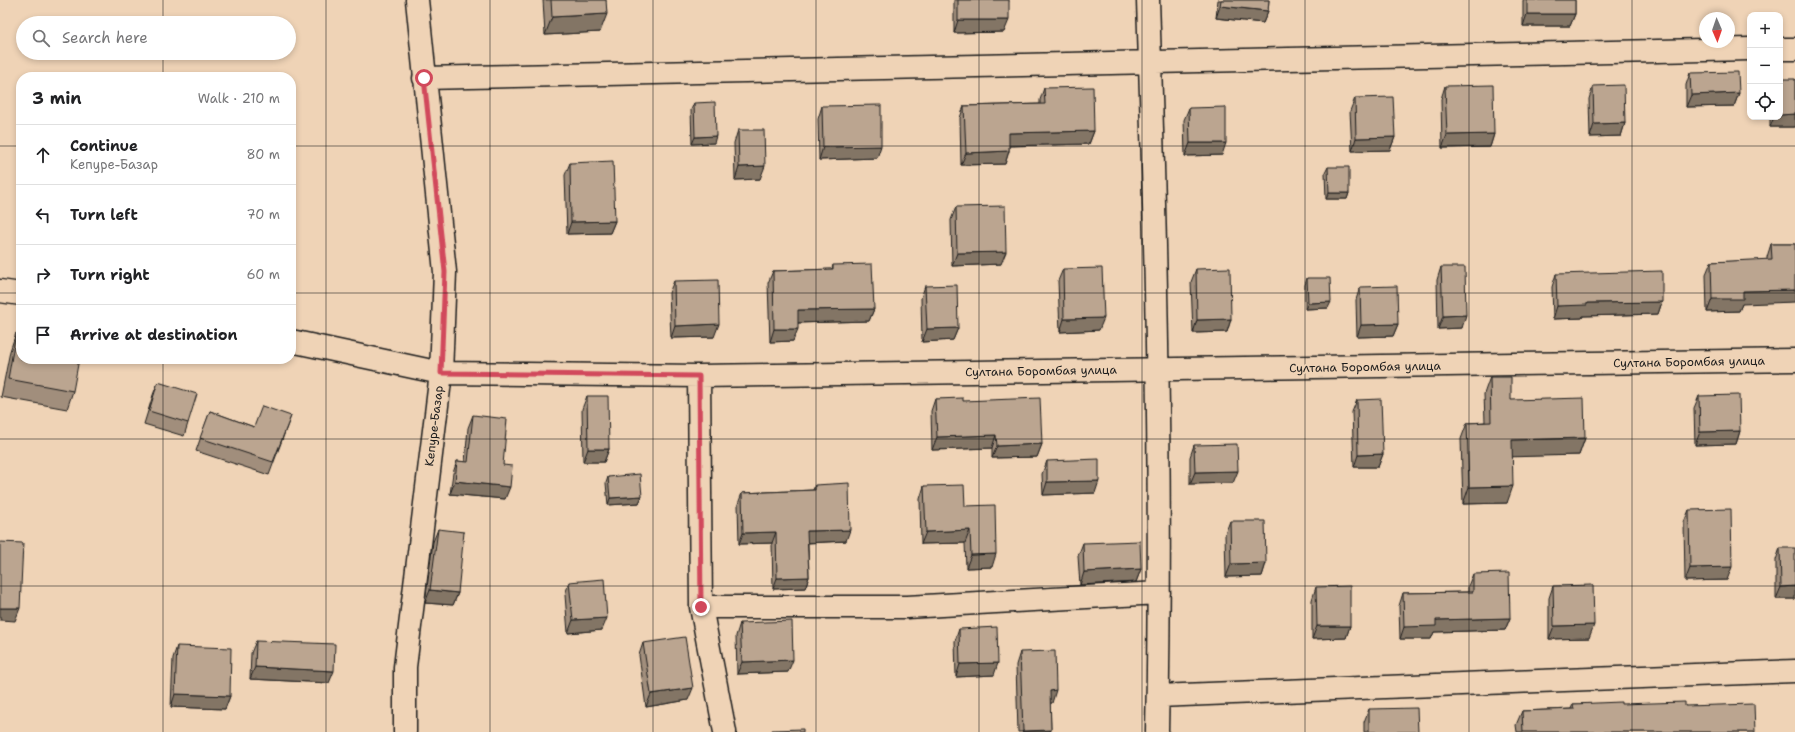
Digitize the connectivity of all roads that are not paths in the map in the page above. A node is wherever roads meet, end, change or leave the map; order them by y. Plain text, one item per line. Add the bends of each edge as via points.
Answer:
1 (417, 0) edge
2 (1148, 0) edge
3 (1795, 48) edge
4 (1783, 49) edge
5 (1747, 50) edge
6 (1150, 62) junction
7 (424, 78) junction
8 (0, 291) edge
9 (16, 293) edge
10 (296, 341) edge
11 (1795, 360) edge
12 (1159, 370) junction
13 (441, 373) junction
14 (699, 376) junction
15 (1159, 593) junction
16 (701, 607) junction
17 (1795, 671) edge
18 (1158, 696) junction
19 (405, 732) edge
20 (725, 732) edge
21 (1157, 732) edge

1 - 7 street, Кепуре-Базар
2 - 6 street
3 - 4 street
5 - 6 street
6 - 7 street
6 - 12 street
7 - 13 street, Кепуре-Базар via 445,272
8 - 9 street
10 - 13 street, Султана Боромбая улица
11 - 12 street, Султана Боромбая улица
12 - 14 street, Султана Боромбая улица
12 - 15 street
13 - 14 street, Султана Боромбая улица
13 - 19 street, Кепуре-Базар via 405,667
14 - 16 street
15 - 16 street via 907,607
15 - 18 street
16 - 20 street
17 - 18 street
18 - 21 street

